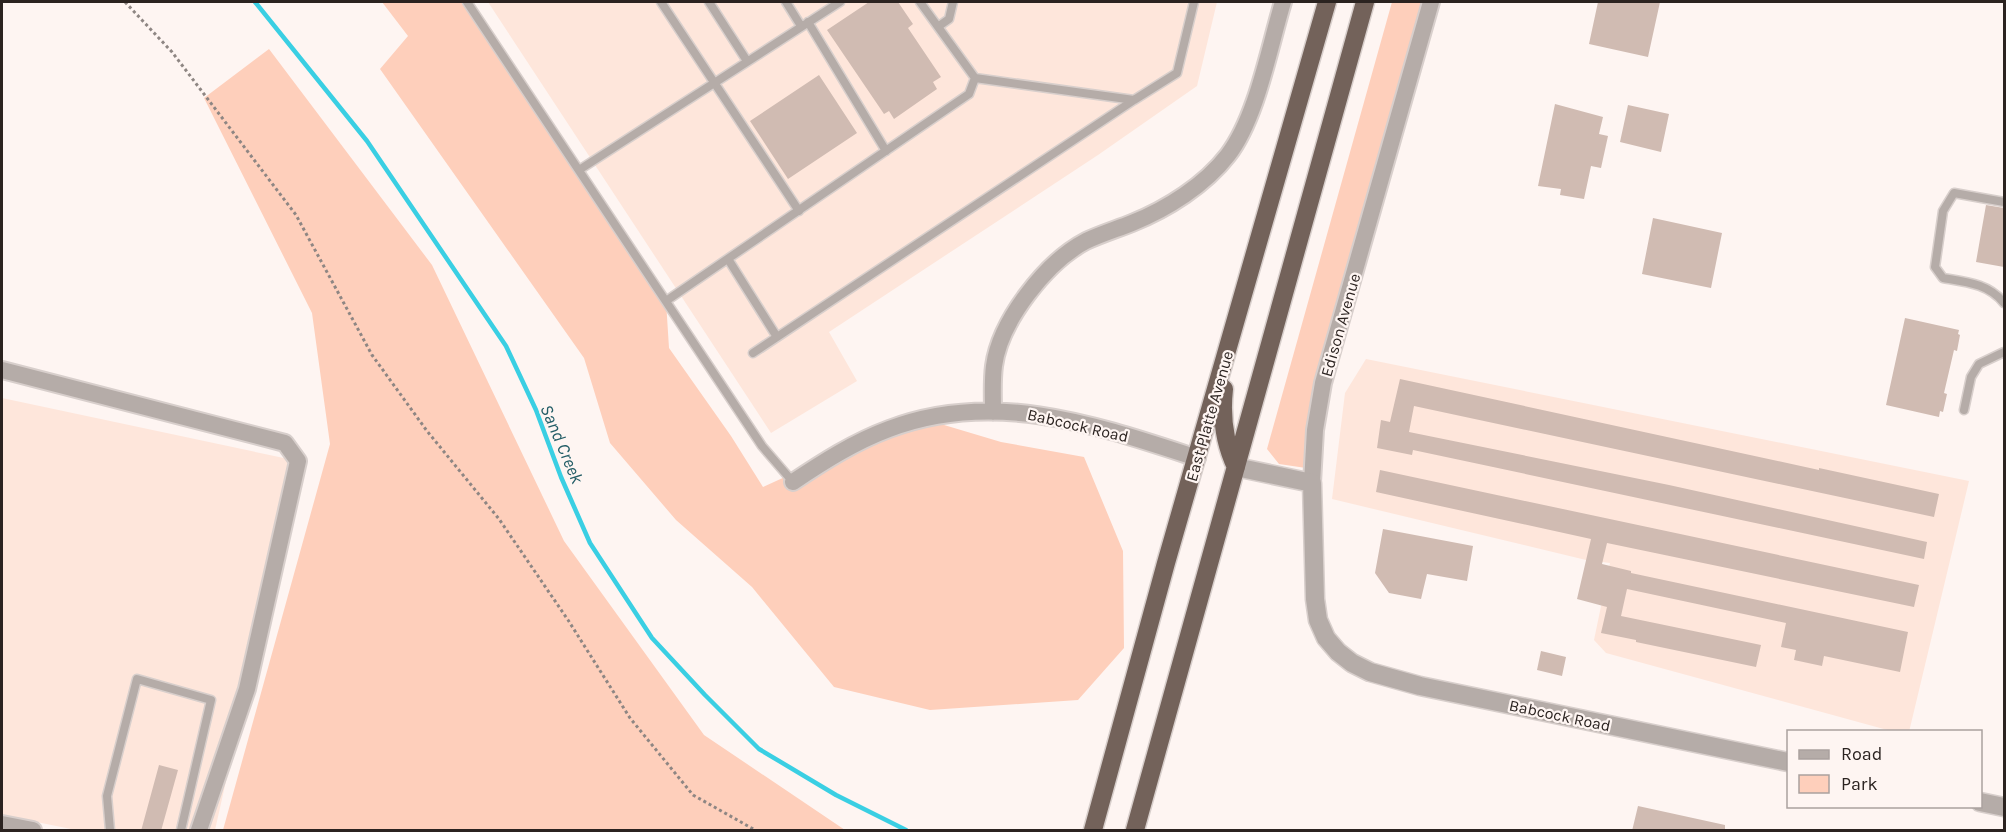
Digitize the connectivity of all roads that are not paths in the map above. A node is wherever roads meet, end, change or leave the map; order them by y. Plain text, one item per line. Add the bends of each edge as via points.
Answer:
1 (467, 2) edge
2 (661, 2) edge
3 (709, 2) edge
4 (786, 2) edge
5 (840, 2) edge
6 (920, 2) edge
7 (953, 2) edge
8 (1194, 2) edge
9 (1283, 2) edge
10 (1327, 2) edge
11 (1365, 2) edge
12 (1431, 2) edge
13 (805, 24) junction
14 (939, 26) junction
15 (747, 61) junction
16 (975, 78) junction
17 (715, 82) junction
18 (1134, 100) junction
19 (886, 151) junction
20 (579, 170) junction
21 (2004, 202) edge
22 (799, 211) junction
23 (728, 259) junction
24 (666, 301) junction
25 (2004, 303) edge
26 (777, 337) junction
27 (1229, 345) junction
28 (2004, 352) edge
29 (753, 353) dead end
30 (2, 370) edge
31 (1964, 410) dead end
32 (993, 412) junction
33 (1197, 458) junction
34 (1236, 467) junction
35 (793, 482) joint
36 (1312, 483) junction
37 (1338, 652) joint
38 (1787, 762) edge
39 (1982, 802) edge
40 (2004, 807) edge
41 (2, 824) edge
42 (33, 831) edge
43 (111, 831) edge
44 (181, 831) edge
45 (199, 831) edge
46 (1094, 831) edge
47 (1135, 831) edge

1 - 20 lane
2 - 17 lane
3 - 15 lane
4 - 13 lane
5 - 13 lane
6 - 14 lane
7 - 14 lane via 949,19
8 - 18 lane via 1177,73
9 - 32 street via 1250,114 1228,155 1187,192 1142,219 1085,242 1041,276 1013,315 994,365
10 - 27 highway, East Platte Avenue
11 - 34 highway
12 - 36 street, Edison Avenue via 1323,383
13 - 15 lane
13 - 19 lane
14 - 16 lane
15 - 17 lane
16 - 18 lane
16 - 19 lane via 969,94
17 - 20 lane
17 - 22 lane
18 - 26 lane
19 - 22 lane
20 - 24 lane
21 - 25 lane via 1954,193 1943,211 1935,267 1943,278 1975,283 1996,293
22 - 23 lane
23 - 24 lane
23 - 26 lane
24 - 35 lane via 762,446
26 - 29 lane
27 - 33 highway, East Platte Avenue
27 - 34 highway via 1223,427
28 - 31 lane via 1979,364 1971,376
30 - 45 street via 285,443 298,461 247,689
32 - 33 street, Babcock Road via 1017,411 1075,422
32 - 35 street, Babcock Road via 939,416 888,429 833,455
33 - 46 highway, East Platte Avenue
34 - 36 street
34 - 47 highway
36 - 37 street, Edison Avenue via 1318,620
37 - 38 street, Babcock Road via 1370,672 1420,686
39 - 40 street
41 - 42 street
43 - 44 lane via 107,796 136,679 211,700

